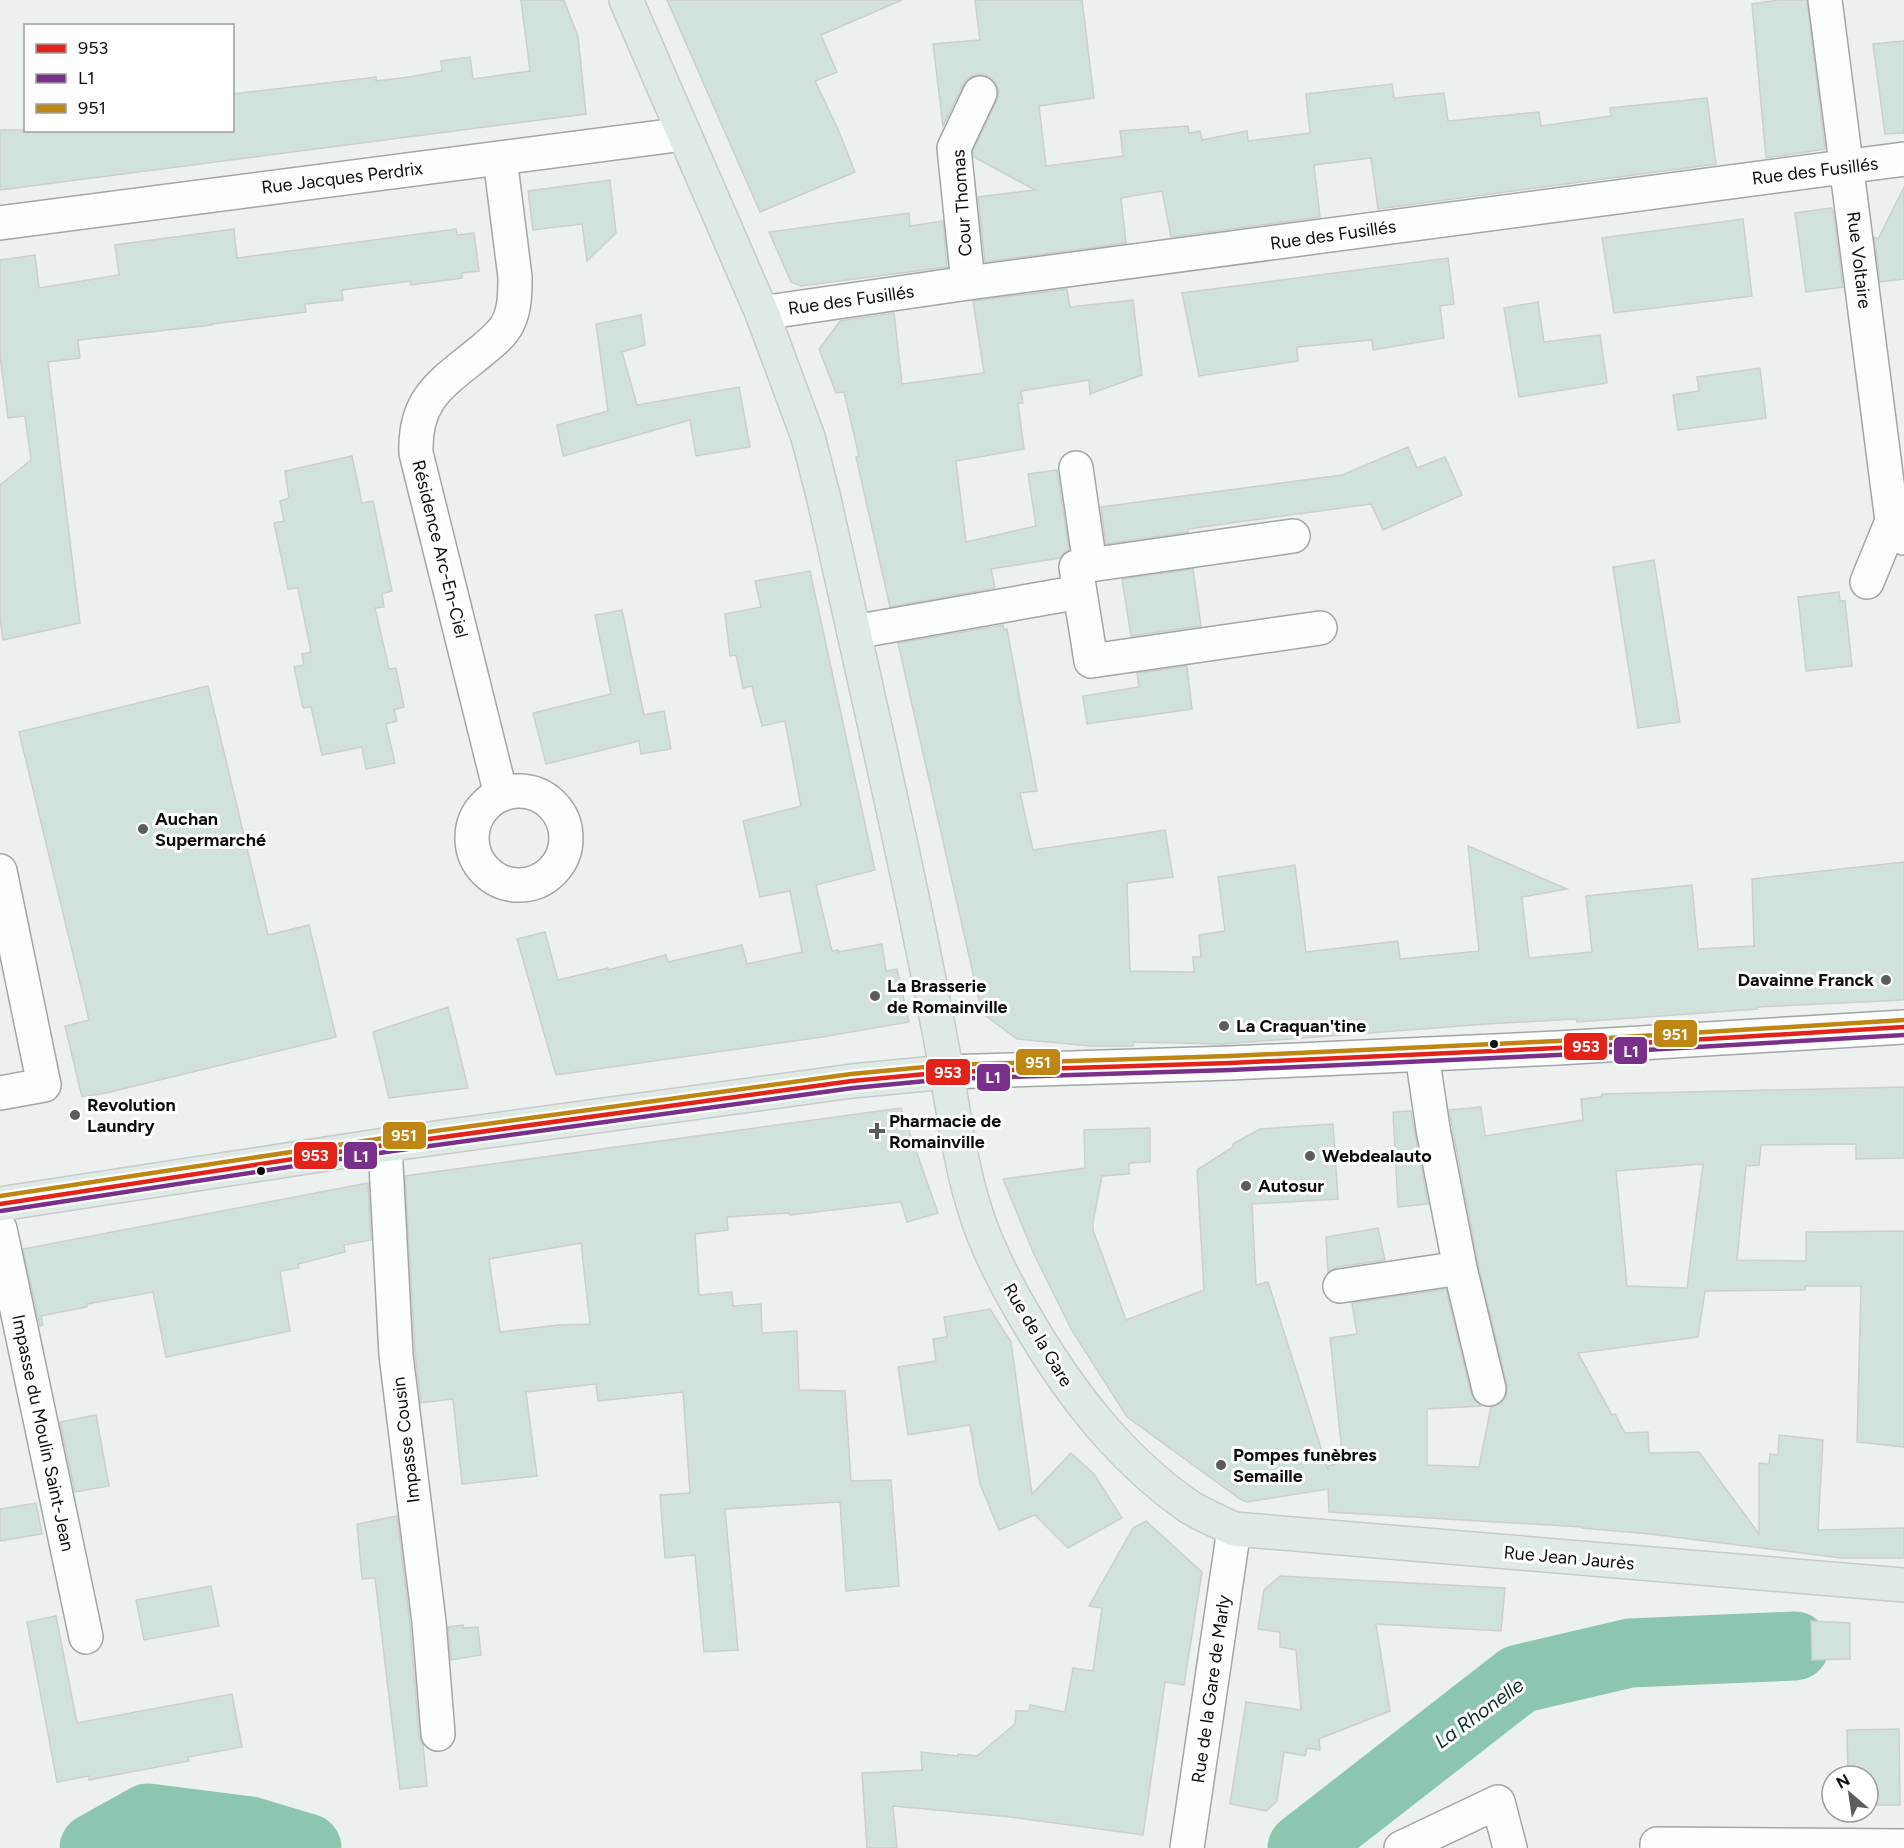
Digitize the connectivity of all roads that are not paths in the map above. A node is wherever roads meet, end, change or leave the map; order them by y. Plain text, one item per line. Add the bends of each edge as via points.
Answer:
1 (626, 0) edge
2 (1825, 0) edge
3 (980, 93) dead end
4 (684, 134) junction
5 (500, 158) junction
6 (1904, 159) edge
7 (1847, 167) junction
8 (0, 223) edge
9 (968, 283) junction
10 (762, 312) junction
11 (1076, 468) dead end
12 (1898, 529) edge
13 (1293, 536) dead end
14 (1085, 578) junction
15 (1867, 582) dead end
16 (1320, 628) dead end
17 (854, 632) junction
18 (501, 795) dead end
19 (0, 871) edge
20 (1904, 1027) edge
21 (1422, 1054) junction
22 (947, 1072) junction
23 (0, 1093) edge
24 (385, 1145) junction
25 (0, 1204) edge
26 (0, 1229) edge
27 (1460, 1268) junction
28 (1340, 1286) dead end
29 (1489, 1389) dead end
30 (1234, 1530) junction
31 (1904, 1585) edge
32 (87, 1637) dead end
33 (438, 1734) dead end
34 (1904, 1846) edge
35 (1187, 1848) edge
36 (1401, 1848) edge
37 (1510, 1848) edge
38 (1657, 1848) edge

1 - 4 main road, Rue de la Gare
2 - 7 street, Rue Voltaire
3 - 9 street, Cour Thomas via 954,148
4 - 5 street, Rue Jacques Perdrix
4 - 10 main road, Rue de la Gare
5 - 8 street, Rue Jacques Perdrix
5 - 18 street, Résidence Arc-En-Ciel via 515,277 513,307 499,335 445,380 427,401 415,437
6 - 7 street, Rue des Fusillés
7 - 9 street, Rue des Fusillés
7 - 12 street, Rue Voltaire
9 - 10 street, Rue des Fusillés
10 - 17 main road, Rue de la Gare via 808,437
11 - 14 street
12 - 15 street
13 - 14 street
14 - 16 street via 1091,661
14 - 17 street
17 - 22 main road, Rue de la Gare
19 - 23 street via 44,1085
20 - 21 street
21 - 22 street
21 - 27 street
22 - 24 main road via 852,1081
22 - 30 main road, Rue de la Gare via 960,1154 975,1212 999,1268 1038,1340 1091,1416 1136,1464 1191,1508
24 - 25 main road
24 - 33 street, Impasse Cousin via 396,1355 429,1622
26 - 32 street, Impasse du Moulin Saint-Jean
27 - 28 street
27 - 29 street
30 - 31 main road, Rue Jean Jaurès
30 - 35 street, Rue de la Gare de Marly
34 - 38 street via 1657,1844
36 - 37 street via 1498,1802

